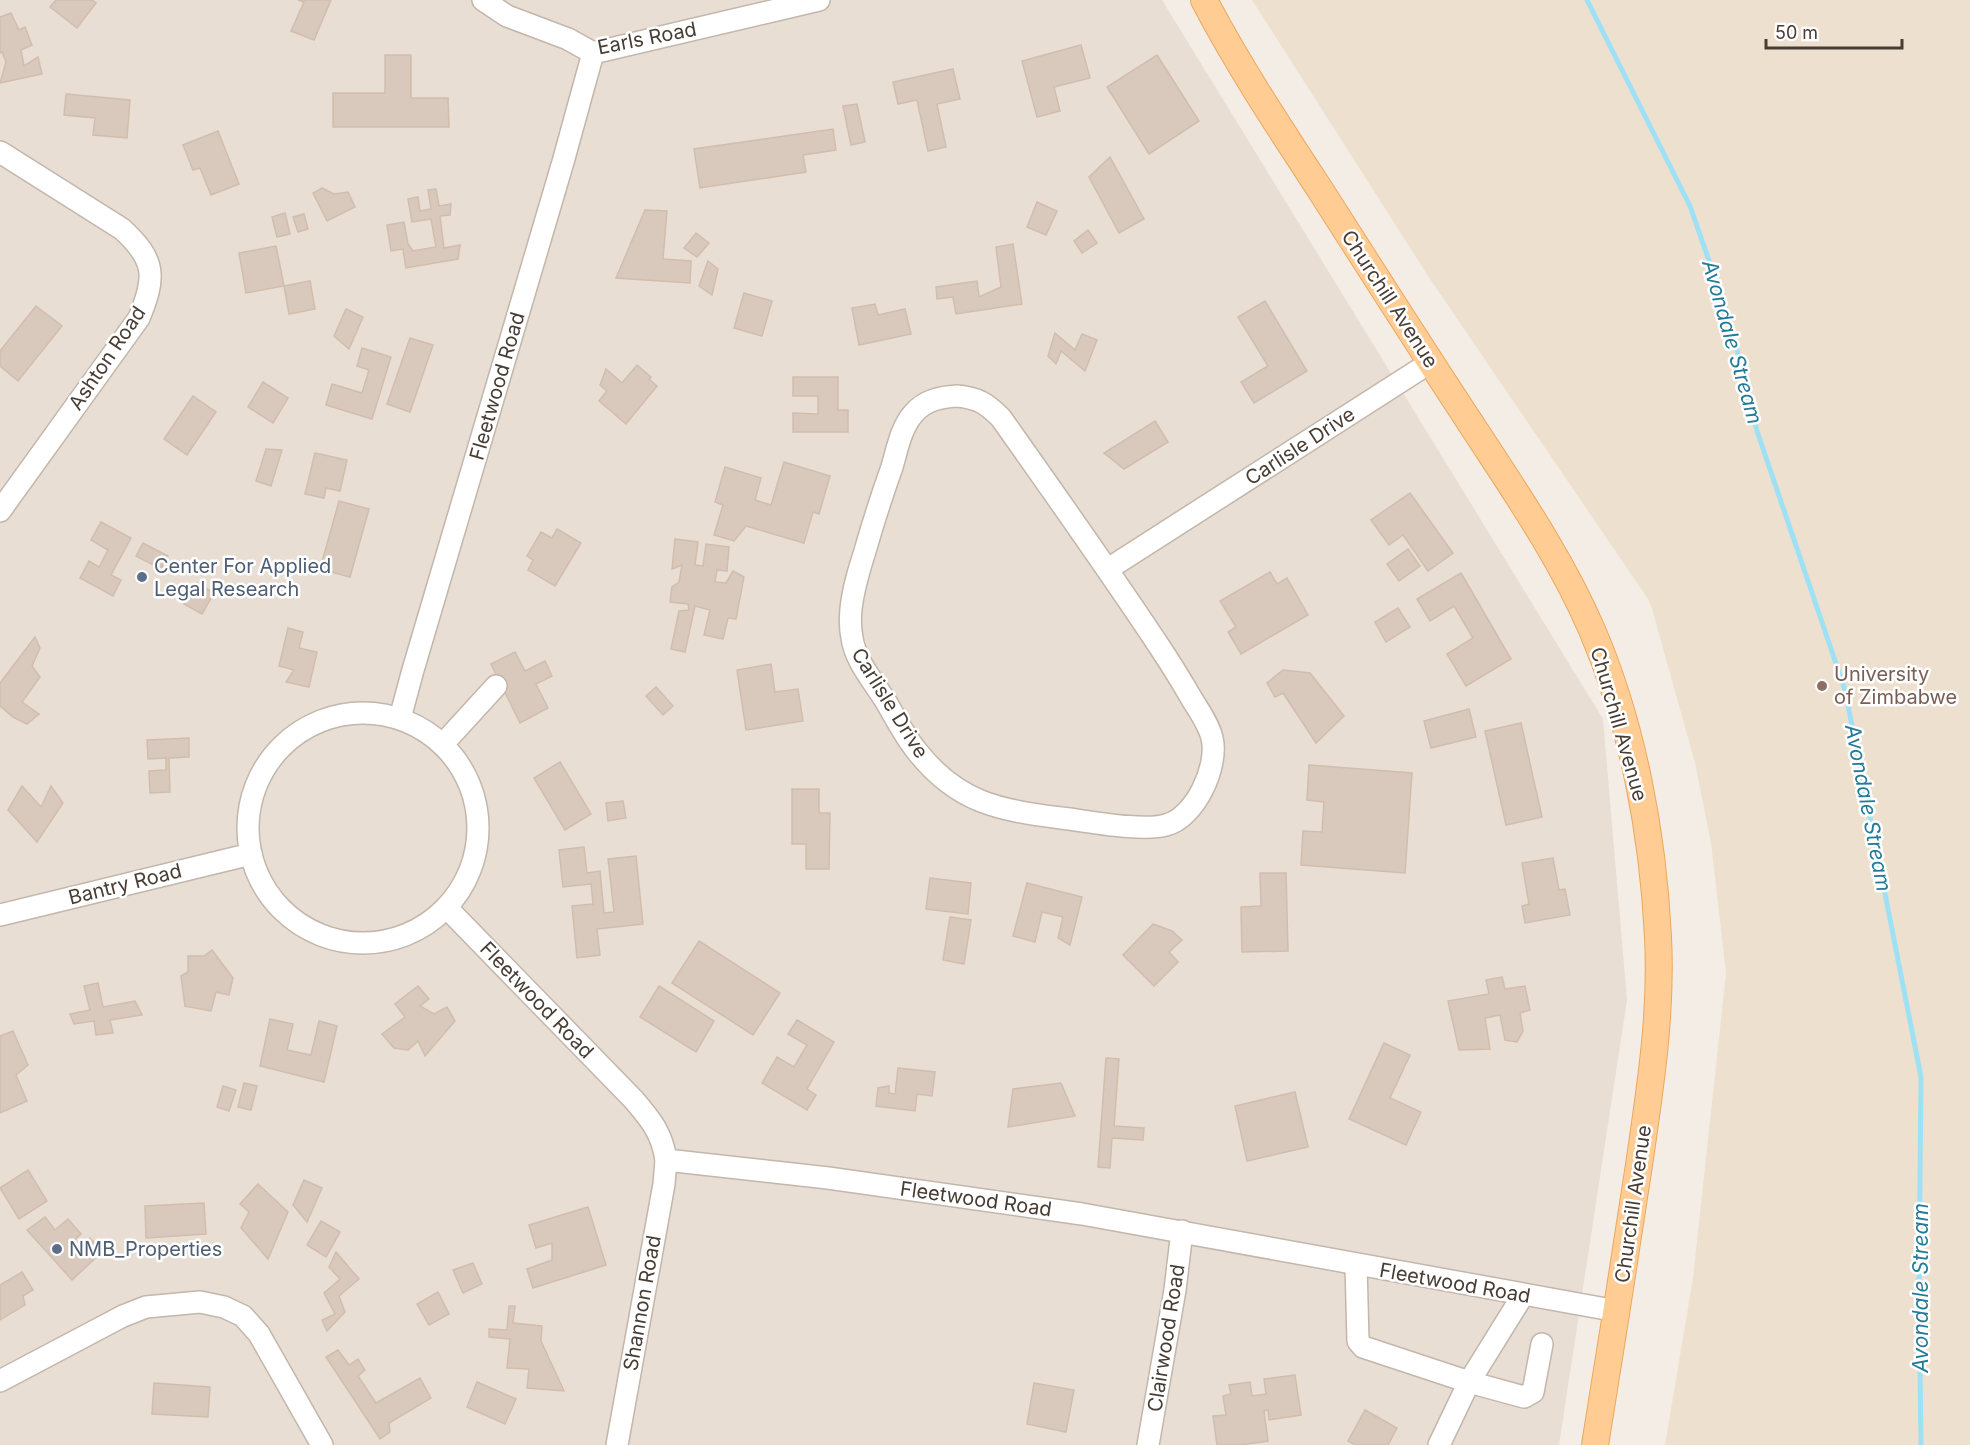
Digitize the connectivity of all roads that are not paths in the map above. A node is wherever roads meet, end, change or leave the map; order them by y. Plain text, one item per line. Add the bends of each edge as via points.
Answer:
1 (483, 0) edge
2 (819, 0) edge
3 (1204, 0) edge
4 (593, 53) junction
5 (0, 152) edge
6 (1431, 362) junction
7 (0, 511) edge
8 (1108, 569) junction
9 (496, 686) dead end
10 (400, 718) junction
11 (443, 744) junction
12 (251, 854) junction
13 (447, 908) junction
14 (0, 915) edge
15 (666, 1160) junction
16 (1182, 1232) junction
17 (1356, 1265) junction
18 (1523, 1295) junction
19 (1617, 1311) junction
20 (1542, 1344) dead end
21 (0, 1381) edge
22 (1468, 1382) junction
23 (322, 1445) edge
24 (617, 1445) edge
25 (1148, 1445) edge
26 (1438, 1445) edge
27 (1594, 1445) edge

1 - 4 street, Earls Road via 507,16
2 - 4 street, Earls Road
3 - 6 main road, Churchill Avenue via 1245,73
4 - 10 street, Fleetwood Road
5 - 7 street, Ashton Road via 122,229 137,242 151,272 139,318
6 - 8 street, Carlisle Drive
6 - 19 main road, Churchill Avenue via 1550,546 1571,586 1609,674 1638,779 1652,864 1659,1012
8 - 8 street, Carlisle Drive via 1171,664 1212,737 1214,754 1199,796 1185,816 1173,823 1145,827 1014,812 956,789 915,749 861,661 852,643 850,627 857,578 906,426 914,412 942,397 972,397 987,405 1001,418
9 - 11 street
10 - 11 street
10 - 12 street via 370,712 340,714 311,724 286,742 266,765 253,793 248,823
11 - 13 street via 471,787 478,830 473,864
12 - 13 street via 262,883 280,908 304,928 333,940 363,944 394,940 423,927
12 - 14 street, Bantry Road
13 - 15 street, Fleetwood Road via 640,1106 664,1142
15 - 16 street, Fleetwood Road via 862,1183
15 - 24 street, Shannon Road
16 - 17 street, Fleetwood Road
16 - 25 street, Clairwood Road
17 - 18 street, Fleetwood Road
17 - 22 street via 1358,1341 1363,1347
18 - 19 street, Fleetwood Road
18 - 22 street
19 - 27 main road, Churchill Avenue
20 - 22 street via 1533,1392 1524,1397
21 - 23 street via 146,1307 200,1302 216,1305 243,1316 259,1334
22 - 26 street

